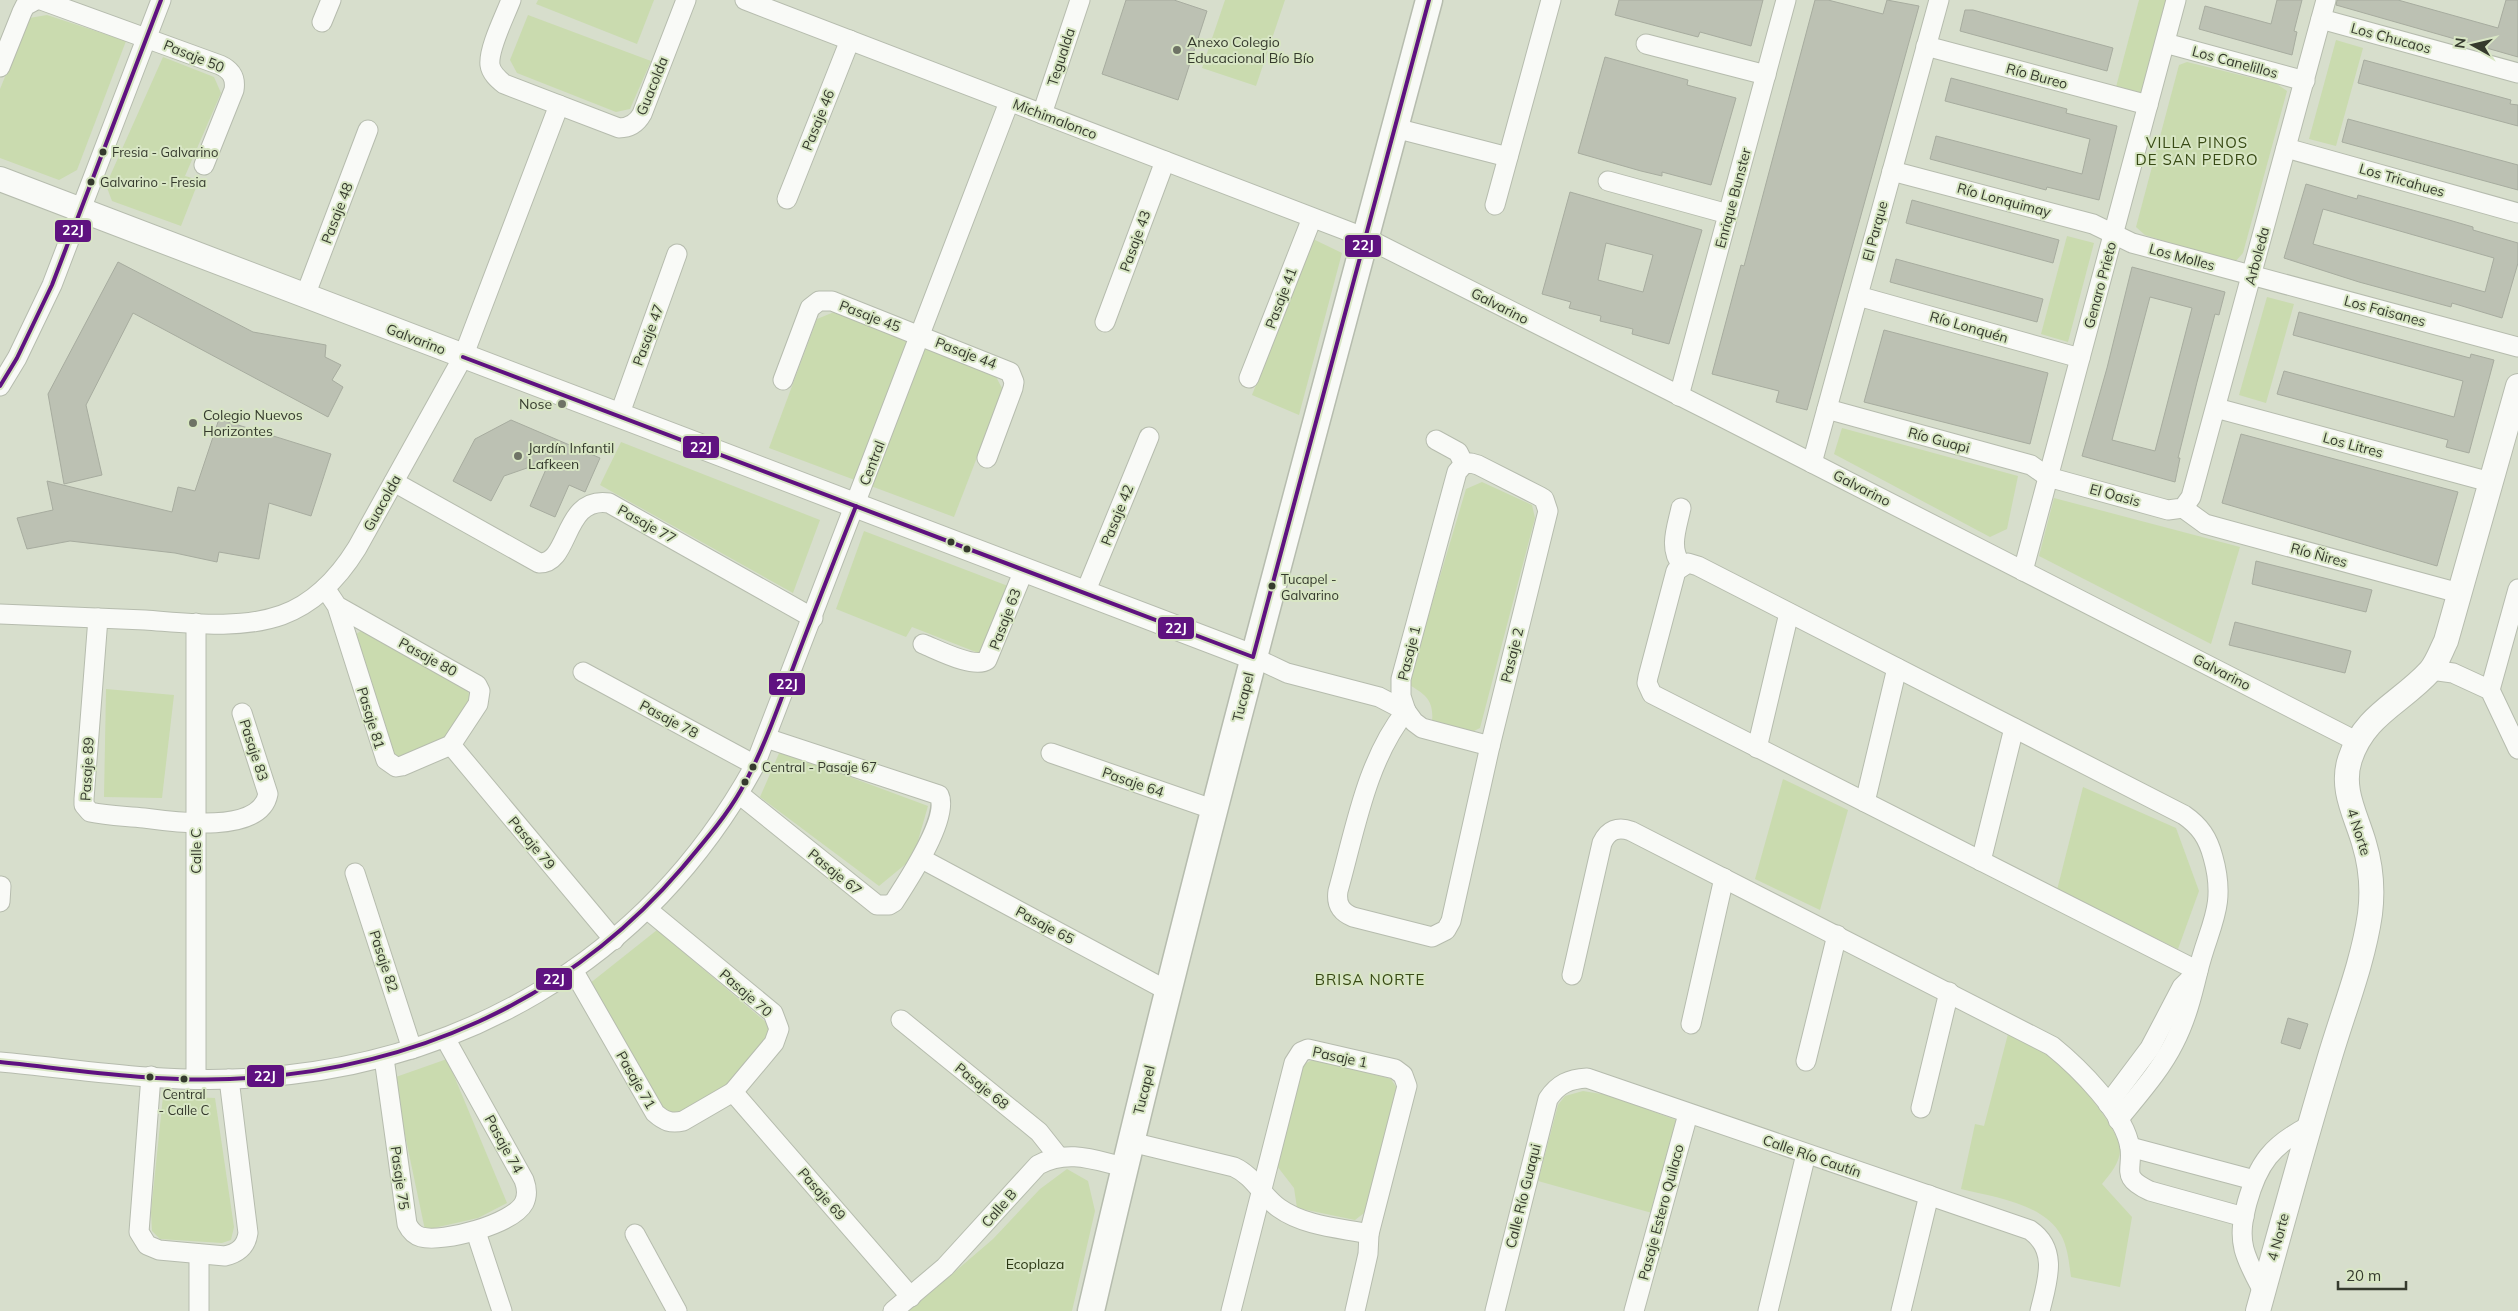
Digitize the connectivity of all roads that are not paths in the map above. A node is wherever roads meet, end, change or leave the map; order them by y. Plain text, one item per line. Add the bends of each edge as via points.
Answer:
1 (36, 0) edge
2 (41, 0) edge
3 (161, 0) edge
4 (330, 0) edge
5 (511, 0) edge
6 (686, 0) edge
7 (744, 0) edge
8 (1080, 0) edge
9 (1429, 0) edge
10 (1551, 0) edge
11 (1786, 0) edge
12 (1939, 0) edge
13 (2176, 0) edge
14 (2326, 0) edge
15 (2321, 19) junction
16 (322, 22) dead end
17 (147, 38) junction
18 (850, 40) junction
19 (2165, 43) junction
20 (1646, 44) dead end
21 (1926, 46) junction
22 (0, 67) edge
23 (2518, 73) edge
24 (1766, 75) junction
25 (2305, 81) junction
26 (1010, 102) junction
27 (559, 105) junction
28 (2148, 105) junction
29 (1042, 114) junction
30 (1395, 128) junction
31 (368, 130) dead end
32 (2286, 148) junction
33 (1508, 157) junction
34 (1165, 161) junction
35 (204, 165) dead end
36 (1892, 171) junction
37 (0, 179) edge
38 (1608, 181) dead end
39 (787, 199) dead end
40 (1495, 205) dead end
41 (82, 210) junction
42 (2518, 213) edge
43 (1728, 214) junction
44 (1312, 218) junction
45 (2113, 234) junction
46 (1366, 238) junction
47 (677, 254) dead end
48 (2252, 275) junction
49 (305, 296) junction
50 (1858, 296) junction
51 (1105, 322) dead end
52 (920, 335) junction
53 (2518, 347) edge
54 (463, 357) junction
55 (2080, 358) junction
56 (1249, 378) dead end
57 (783, 380) dead end
58 (0, 386) edge
59 (2518, 386) edge
60 (1679, 396) junction
61 (2216, 408) junction
62 (1827, 409) junction
63 (619, 416) junction
64 (1149, 437) dead end
65 (1436, 440) dead end
66 (987, 458) dead end
67 (1812, 463) junction
68 (1464, 464) junction
69 (2048, 477) junction
70 (394, 482) junction
71 (2490, 482) junction
72 (856, 506) junction
73 (1681, 508) dead end
74 (2183, 508) junction
75 (1682, 565) junction
76 (1024, 570) junction
77 (2023, 571) junction
78 (326, 588) junction
79 (2518, 589) edge
80 (1085, 593) junction
81 (2459, 593) junction
82 (337, 606) junction
83 (1790, 613) junction
84 (0, 614) edge
85 (98, 618) junction
86 (813, 618) junction
87 (196, 623) junction
88 (923, 644) dead end
89 (1253, 657) junction
90 (1897, 668) junction
91 (2431, 670) junction
92 (582, 672) dead end
93 (2490, 690) junction
94 (1406, 711) junction
95 (242, 713) dead end
96 (2014, 728) junction
97 (766, 738) junction
98 (2356, 741) junction
99 (451, 746) junction
100 (1490, 746) junction
101 (1757, 748) junction
102 (2518, 748) edge
103 (1051, 753) dead end
104 (755, 765) junction
105 (739, 794) junction
106 (1865, 802) junction
107 (1215, 810) junction
108 (196, 824) junction
109 (922, 859) junction
110 (1981, 861) junction
111 (355, 873) dead end
112 (1724, 878) junction
113 (648, 910) junction
114 (1837, 935) junction
115 (614, 940) junction
116 (573, 970) junction
117 (2198, 971) junction
118 (1572, 975) dead end
119 (1168, 992) junction
120 (1949, 992) junction
121 (901, 1020) dead end
122 (1691, 1024) dead end
123 (445, 1038) junction
124 (412, 1049) junction
125 (384, 1058) junction
126 (1806, 1061) dead end
127 (0, 1062) edge
128 (151, 1076) junction
129 (196, 1079) junction
130 (229, 1079) junction
131 (1560, 1085) joint
132 (733, 1092) junction
133 (2108, 1104) junction
134 (1921, 1108) dead end
135 (1688, 1114) junction
136 (2118, 1120) junction
137 (2310, 1126) junction
138 (1131, 1142) junction
139 (2130, 1147) junction
140 (1806, 1154) junction
141 (1058, 1156) junction
142 (1124, 1167) junction
143 (2254, 1180) junction
144 (1261, 1190) junction
145 (1928, 1196) junction
146 (2244, 1217) junction
147 (476, 1232) junction
148 (636, 1234) dead end
149 (1369, 1234) junction
150 (199, 1254) junction
151 (911, 1297) junction
152 (2261, 1301) edge
153 (199, 1311) edge
154 (502, 1311) edge
155 (678, 1311) edge
156 (893, 1311) edge
157 (1091, 1311) edge
158 (1231, 1311) edge
159 (1355, 1311) edge
160 (1495, 1311) edge
161 (1634, 1311) edge
162 (1768, 1311) edge
163 (1900, 1311) edge
164 (2040, 1311) edge

1 - 22 street via 25,6
2 - 17 street, Pasaje 50
3 - 17 street
4 - 16 street
5 - 27 street, Guacolda via 492,51 492,71 504,84
6 - 27 street, Guacolda via 638,121 619,128
7 - 18 street, Michimalonco
8 - 29 street, Tegualda
9 - 30 main road, Tucapel
10 - 33 street
11 - 24 street, Enrique Bunster
12 - 21 street, El Parque
13 - 19 street, Genaro Prieto
14 - 15 street, Arboleda
15 - 23 street, Los Chucaos
15 - 25 street, Arboleda
17 - 35 street, Pasaje 50 via 226,67 233,75 234,90
17 - 41 street
18 - 26 street, Michimalonco
18 - 39 street, Pasaje 46
19 - 25 street, Los Canelillos
19 - 28 street, Genaro Prieto
20 - 24 street
21 - 28 street, Río Bureo
21 - 36 street, El Parque
24 - 43 street, Enrique Bunster
25 - 32 street, Arboleda
26 - 29 street, Michimalonco
26 - 52 street, Central
27 - 54 street, Guacolda
28 - 45 street, Genaro Prieto
29 - 34 street, Michimalonco
30 - 33 street
30 - 46 main road, Tucapel
31 - 49 street, Pasaje 48
32 - 42 street, Los Tricahues
32 - 48 street, Arboleda
33 - 40 street
34 - 44 street, Michimalonco
34 - 51 street, Pasaje 43
36 - 45 street, Río Lonquimay via 2093,224
36 - 50 street, El Parque
37 - 41 street, Galvarino
38 - 43 street
41 - 49 street, Galvarino
41 - 58 street via 39,316
43 - 60 street, Enrique Bunster
44 - 46 street, Michimalonco
44 - 56 street, Pasaje 41
45 - 48 street, Los Molles via 2132,243
45 - 55 street, Genaro Prieto
46 - 60 street, Galvarino
46 - 89 main road, Tucapel
47 - 63 street, Pasaje 47
48 - 53 street, Los Faisanes
48 - 61 street, Arboleda
49 - 54 street, Galvarino
50 - 55 street, Río Lonquén
50 - 62 street, El Parque
52 - 57 street, Pasaje 45 via 832,301 819,301 810,308
52 - 66 street, Pasaje 44 via 1007,368 1013,376 1013,388
52 - 72 street, Central
54 - 63 street, Galvarino
54 - 70 street, Guacolda
55 - 69 street, Genaro Prieto
59 - 71 street, 4 Norte
60 - 67 street, Galvarino
61 - 71 street, Los Litres
61 - 74 street, Arboleda via 2191,497
62 - 67 street, El Parque
62 - 69 street, Río Guapi via 2031,465
63 - 72 street, Galvarino
64 - 80 street, Pasaje 42
65 - 68 street via 1458,452
67 - 77 street, Galvarino
68 - 94 street, Pasaje 1 via 1457,472 1401,679 1401,696
68 - 100 street, Pasaje 2 via 1478,465 1539,496 1544,499 1548,511
69 - 74 street, El Oasis via 2168,510
69 - 77 street, Genaro Prieto
70 - 78 street, Guacolda via 347,564
70 - 86 street, Pasaje 77 via 544,563 553,557 584,507 592,503 608,503
71 - 81 street, 4 Norte
72 - 76 street, Galvarino
72 - 86 street, Central
73 - 75 street via 1674,548
74 - 81 street, Río Ñires via 2205,524
75 - 83 street via 1698,566
75 - 101 street via 1676,571 1672,585 1648,677 1649,690
76 - 80 street, Galvarino
76 - 88 street, Pasaje 63 via 983,663 972,663
77 - 98 street, Galvarino
78 - 82 street, Pasaje 80
78 - 87 street, Guacolda via 282,615 254,621
79 - 93 street
80 - 89 street, Galvarino
81 - 91 street, 4 Norte via 2446,641
82 - 99 street, Pasaje 80 via 476,685 480,691 478,704
82 - 99 street, Pasaje 81 via 386,760 402,766
83 - 90 street
83 - 101 street
84 - 85 street, Guacolda
85 - 87 street, Guacolda
85 - 108 street, Pasaje 89 via 84,804 95,813
86 - 97 street, Central
87 - 108 street, Calle C
89 - 94 street via 1287,674 1379,696
89 - 107 main road, Tucapel
90 - 96 street
90 - 106 street
91 - 93 street via 2453,673
91 - 98 street, 4 Norte via 2374,718
92 - 104 street, Pasaje 78
93 - 102 street
94 - 100 street via 1422,728
94 - 100 street, Pasaje 2 via 1392,729 1368,784 1338,891 1338,902 1343,912 1353,917 1426,936 1442,934 1451,921
95 - 108 street, Pasaje 83 via 266,788 266,801 259,810 233,820
96 - 110 street
96 - 117 street via 2184,815 2201,830 2212,851 2219,893 2215,920
97 - 104 street, Central
97 - 109 street, Pasaje 67 via 939,795 942,807
98 - 137 street, 4 Norte via 2346,773 2347,789 2372,880 2370,915
99 - 115 street, Pasaje 79
101 - 106 street
103 - 107 street, Pasaje 64
104 - 105 street, Central
105 - 109 street, Pasaje 67 via 877,905 894,902
105 - 113 street, Central via 693,857
106 - 110 street
107 - 119 main road, Tucapel
108 - 129 street, Calle C
109 - 119 street, Pasaje 65
110 - 117 street
111 - 124 street, Pasaje 82
112 - 114 street
112 - 118 street via 1631,831 1613,830 1602,843
112 - 122 street
113 - 115 street, Central
113 - 132 street, Pasaje 70 via 777,1020 779,1029 774,1043
114 - 120 street
114 - 126 street
115 - 116 street, Central
116 - 123 street, Central via 490,1019
116 - 132 street, Pasaje 71 via 660,1118 675,1123 683,1121
117 - 133 street via 2182,987 2150,1048
117 - 136 street via 2190,1005 2174,1043 2157,1072
119 - 138 main road, Tucapel
120 - 133 street via 2052,1046 2084,1074
120 - 134 street
121 - 141 street, Pasaje 68 via 1039,1132
123 - 124 street, Central
123 - 147 street, Pasaje 74 via 527,1188 524,1202 516,1211
124 - 125 street, Central
125 - 130 street, Central via 312,1072
125 - 147 street, Pasaje 75 via 407,1224 414,1234 428,1238
127 - 128 street, Central
128 - 129 street, Central
128 - 150 street via 139,1232 153,1248
129 - 130 street, Central
130 - 150 street via 248,1234 243,1247 232,1255
131 - 135 street, Calle Río Cautín via 1587,1078
131 - 160 street, Calle Río Guaqui via 1545,1108
132 - 151 street, Pasaje 69
133 - 136 street
135 - 140 street, Calle Río Cautín
135 - 161 street, Pasaje Estero Quilaco
136 - 139 street
137 - 143 street via 2272,1151
137 - 152 street, 4 Norte
138 - 142 main road, Tucapel
138 - 144 street via 1234,1167 1249,1176
139 - 143 street
139 - 146 street via 2130,1172 2140,1186
140 - 145 street, Calle Río Cautín
140 - 162 street
141 - 142 street, Calle B via 1078,1156
141 - 151 street, Calle B via 1038,1165 976,1234
142 - 157 main road, Tucapel
143 - 146 street
144 - 149 street via 1290,1214
144 - 149 street, Pasaje 1 via 1294,1064 1302,1052 1316,1050 1394,1069 1406,1080 1406,1094
144 - 158 street, Pasaje 1
145 - 163 street
145 - 164 street, Calle Río Cautín via 2030,1230 2042,1240 2049,1258
146 - 152 street via 2244,1248
147 - 154 street
148 - 155 street
149 - 159 street, Pasaje 1 via 1368,1254
150 - 153 street
151 - 156 street, Calle B

